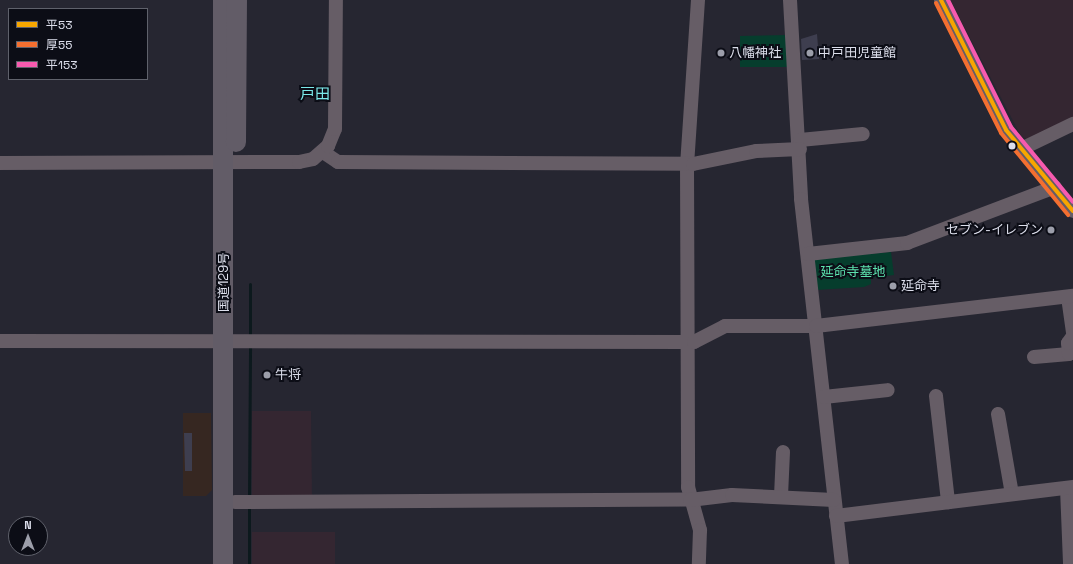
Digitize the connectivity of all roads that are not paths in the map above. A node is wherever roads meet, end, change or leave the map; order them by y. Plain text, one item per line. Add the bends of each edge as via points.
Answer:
1 (216, 0) edge
2 (223, 0) edge
3 (237, 0) edge
4 (243, 0) edge
5 (336, 0) edge
6 (698, 0) edge
7 (790, 0) edge
8 (941, 0) edge
9 (230, 63) junction
10 (1073, 124) edge
11 (864, 134) dead end
12 (800, 144) junction
13 (1021, 149) junction
14 (323, 152) junction
15 (0, 163) edge
16 (230, 163) junction
17 (688, 164) junction
18 (1055, 187) junction
19 (1073, 211) edge
20 (808, 254) junction
21 (1070, 297) edge
22 (816, 326) junction
23 (1073, 335) edge
24 (0, 341) edge
25 (240, 341) junction
26 (688, 342) junction
27 (1034, 357) dead end
28 (882, 388) dead end
29 (824, 397) junction
30 (933, 404) dead end
31 (998, 414) dead end
32 (783, 452) dead end
33 (1070, 487) edge
34 (1012, 494) junction
35 (781, 496) junction
36 (690, 500) junction
37 (834, 500) junction
38 (245, 502) junction
39 (948, 502) junction
40 (836, 516) junction
41 (223, 564) edge
42 (235, 564) edge
43 (699, 564) edge
44 (842, 564) edge
45 (1070, 564) edge

1 - 9 highway
2 - 9 highway, 国道129号
3 - 9 highway, 国道129号
4 - 9 highway
5 - 14 street via 335,129
6 - 17 street
7 - 12 street
8 - 13 street via 1006,130
9 - 16 highway, 国道129号
10 - 13 street
11 - 12 street
12 - 17 street
12 - 20 street via 801,199
13 - 18 street
14 - 16 street via 299,162
14 - 17 street via 338,162
15 - 16 street
16 - 25 highway, 国道129号
17 - 26 street
18 - 19 street
18 - 20 street via 908,243
20 - 22 street
21 - 22 street
21 - 23 street
22 - 26 street via 725,326 699,341
22 - 29 street
23 - 27 street via 1068,343 1069,358
24 - 25 street
25 - 26 street
25 - 38 highway, 国道129号
25 - 41 highway, 国道129号
26 - 36 street
28 - 29 street
29 - 37 street
30 - 39 street
31 - 34 street
32 - 35 street
33 - 34 street
33 - 45 street
34 - 39 street
35 - 36 street via 732,495
35 - 37 street
36 - 38 street
36 - 43 street via 700,530
37 - 40 street
38 - 42 highway, 国道129号
39 - 40 street
40 - 44 street

